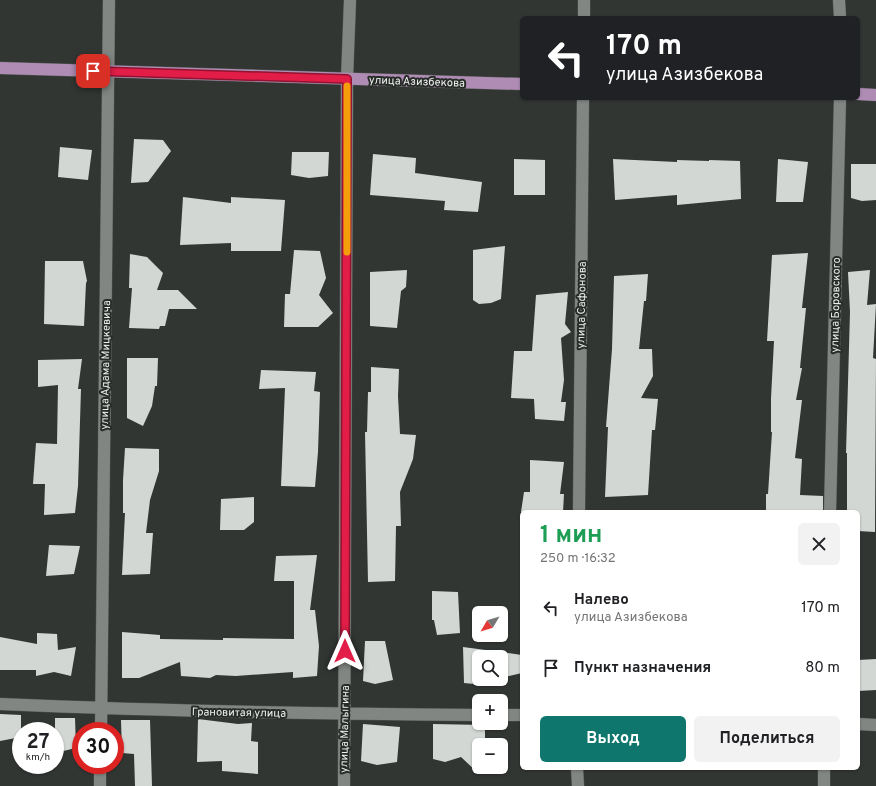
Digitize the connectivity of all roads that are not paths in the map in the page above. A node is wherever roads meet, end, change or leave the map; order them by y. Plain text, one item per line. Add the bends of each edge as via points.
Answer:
1 (109, 0) edge
2 (350, 0) edge
3 (584, 0) edge
4 (840, 0) edge
5 (584, 16) edge
6 (840, 16) edge
7 (0, 68) edge
8 (108, 72) junction
9 (347, 79) junction
10 (520, 84) edge
11 (860, 94) edge
12 (876, 95) edge
13 (583, 100) edge
14 (840, 100) edge
15 (579, 510) edge
16 (830, 510) edge
17 (0, 704) edge
18 (101, 709) junction
19 (345, 714) junction
20 (472, 715) edge
21 (508, 715) edge
22 (520, 715) edge
23 (101, 722) edge
24 (860, 724) edge
25 (876, 725) edge
26 (577, 770) edge
27 (824, 770) edge
28 (100, 774) edge
29 (100, 786) edge
30 (344, 786) edge
31 (578, 786) edge
32 (824, 786) edge

1 - 8 street, улица Адама Мицкевича
2 - 9 street, улица Малыгина
3 - 5 street
4 - 6 street
7 - 8 main road, улица Азизбекова
8 - 9 main road, улица Азизбекова
8 - 18 street, улица Адама Мицкевича
9 - 10 main road, улица Азизбекова
9 - 19 street, улица Малыгина
11 - 12 main road
13 - 15 street, улица Сафонова
14 - 16 street, улица Боровского
17 - 18 street, Грановитая улица
18 - 19 street, Грановитая улица
18 - 23 street, улица Адама Мицкевича
19 - 20 street, Грановитая улица
19 - 30 street, улица Малыгина
21 - 22 street
24 - 25 street
26 - 31 street
27 - 32 street
28 - 29 street

